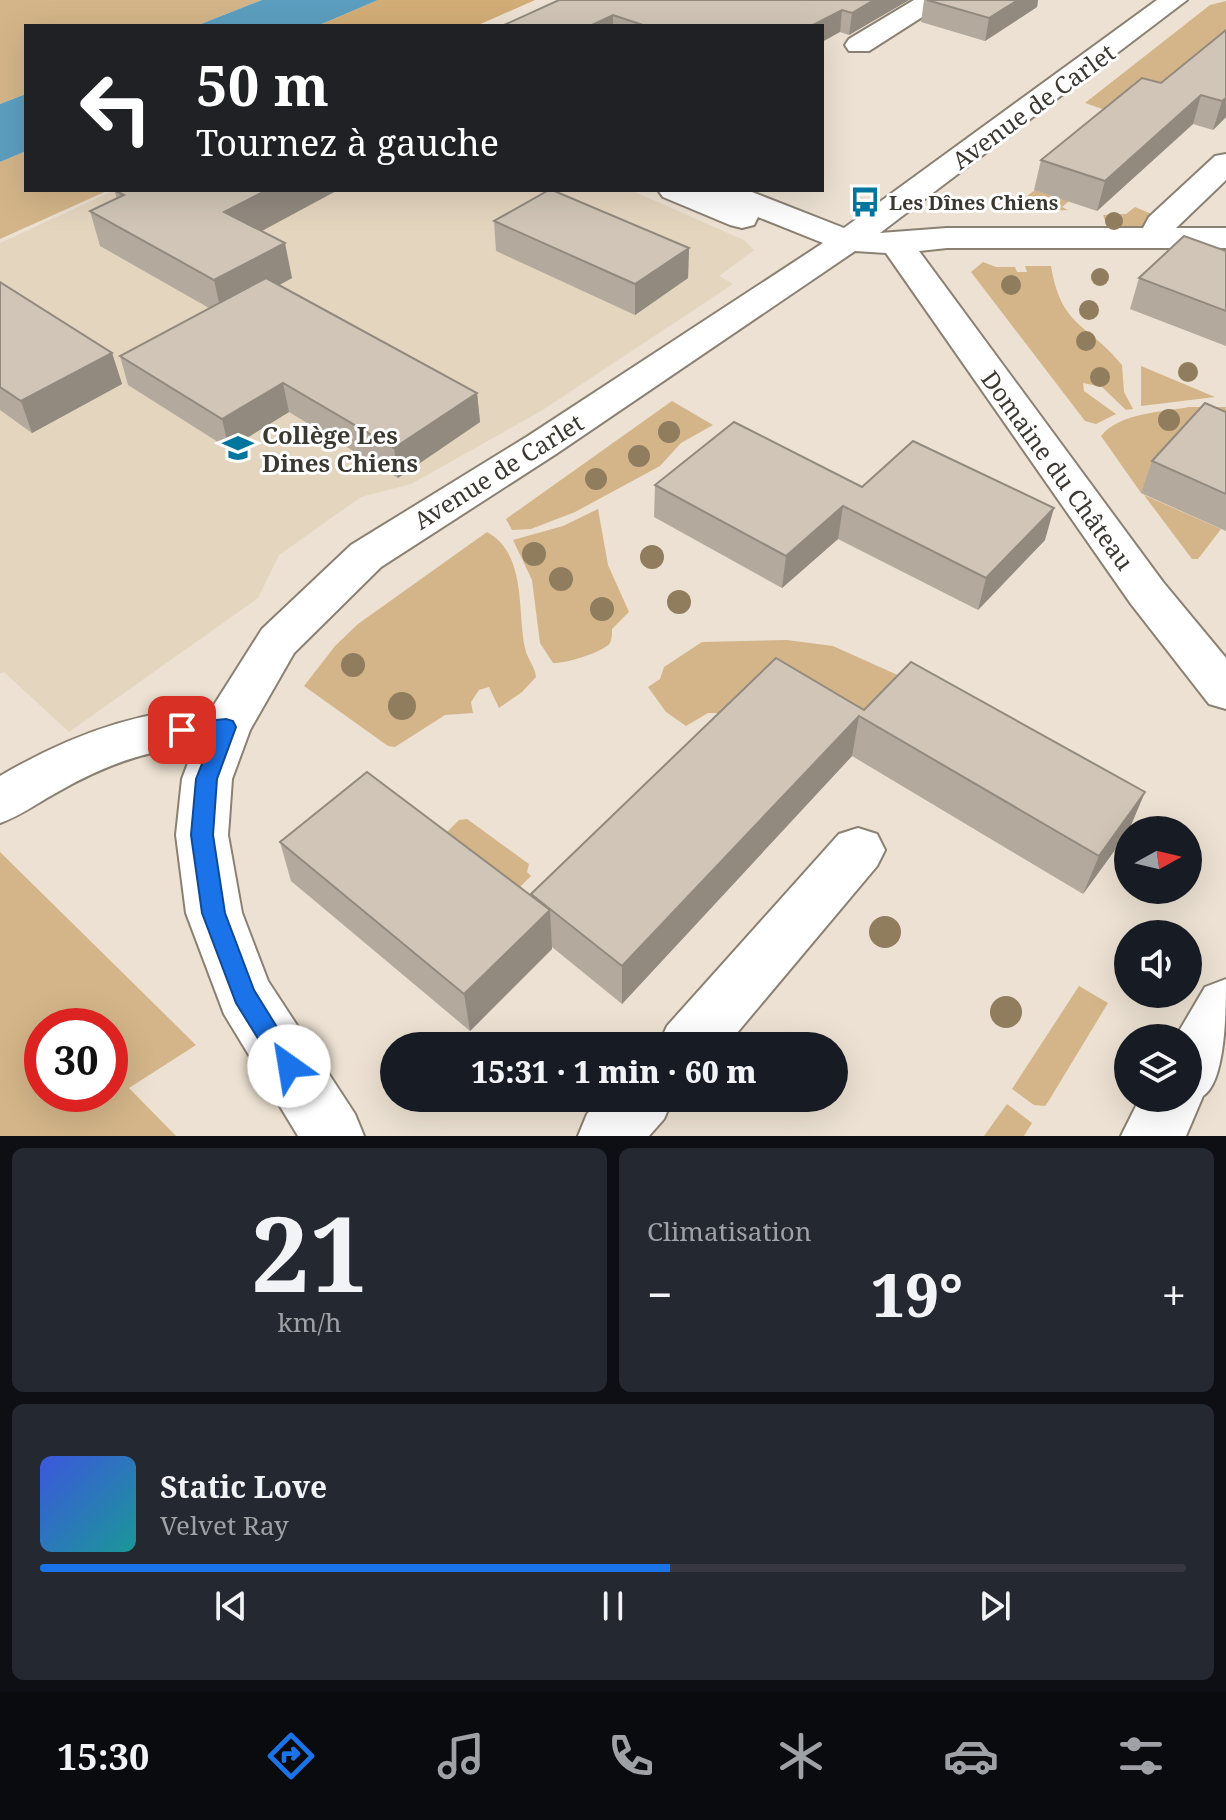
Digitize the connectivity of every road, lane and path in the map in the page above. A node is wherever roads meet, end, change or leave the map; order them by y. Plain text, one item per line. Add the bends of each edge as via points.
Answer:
1 (932, 0) edge
2 (1162, 2) edge
3 (859, 45) dead end
4 (1226, 163) edge
5 (679, 192) edge
6 (722, 192) edge
7 (1156, 238) junction
8 (1226, 238) edge
9 (896, 244) junction
10 (836, 250) junction
11 (1226, 691) edge
12 (226, 727) junction
13 (0, 802) edge
14 (858, 850) dead end
15 (1226, 1006) edge
16 (700, 1032) edge
17 (1202, 1048) edge
18 (630, 1112) edge
19 (1166, 1112) edge
20 (333, 1136) edge
21 (609, 1136) edge
22 (1152, 1136) edge

1 - 3 street
2 - 10 street, Avenue de Carlet
4 - 7 street via 1161,224
5 - 10 street
6 - 10 street
7 - 8 street
7 - 9 street via 947,238
9 - 10 street
9 - 11 street, Domaine du Château via 1147,593
10 - 12 street, Avenue de Carlet via 366,556 278,641
12 - 13 street via 160,731 83,755
12 - 20 street, Avenue de Carlet via 207,779 202,835 214,913 244,995
14 - 16 street
15 - 17 street
18 - 21 street
19 - 22 street

